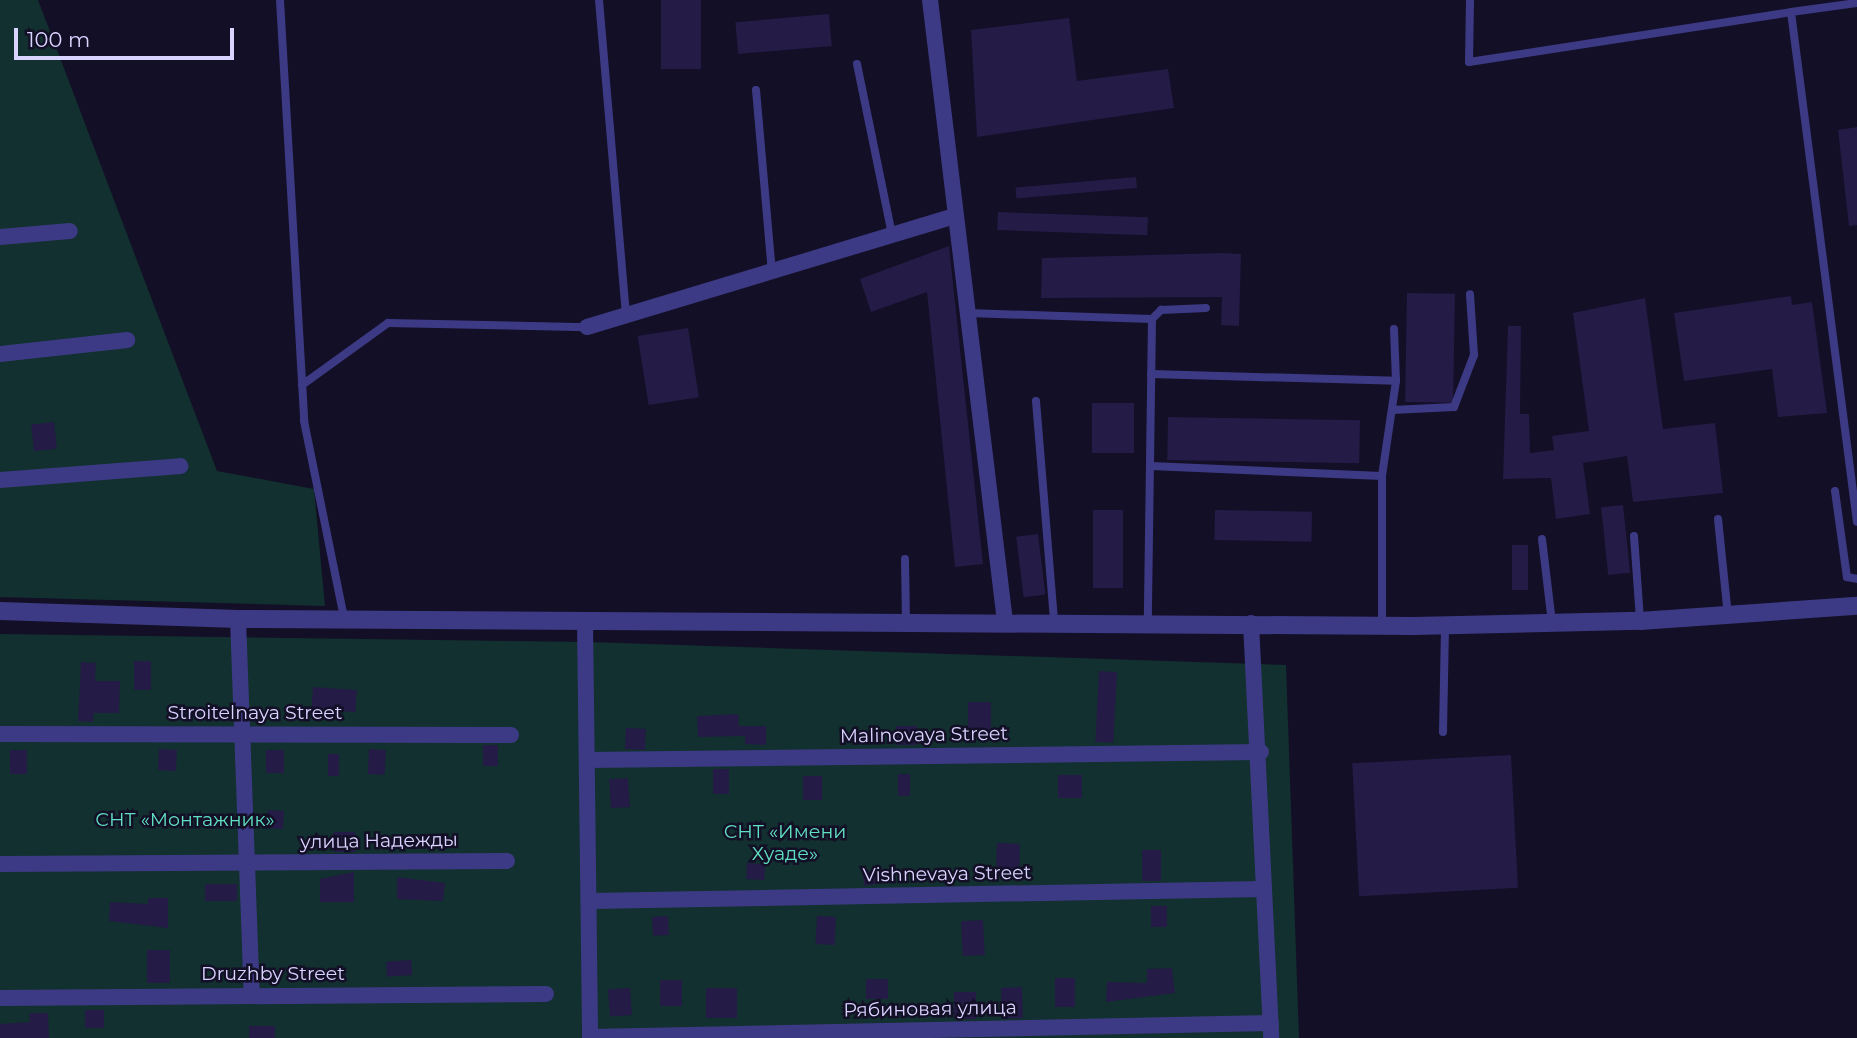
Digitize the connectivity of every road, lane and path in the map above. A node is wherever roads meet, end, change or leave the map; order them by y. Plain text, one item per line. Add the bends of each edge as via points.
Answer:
1 (291, 0) edge
2 (599, 0) edge
3 (930, 0) edge
4 (1469, 0) edge
5 (280, 1) edge
6 (1857, 3) edge
7 (1791, 12) junction
8 (857, 64) dead end
9 (756, 90) dead end
10 (955, 216) junction
11 (70, 231) dead end
12 (892, 235) junction
13 (0, 237) edge
14 (772, 272) junction
15 (1470, 294) dead end
16 (1206, 308) dead end
17 (967, 313) junction
18 (626, 316) junction
19 (1152, 319) junction
20 (587, 327) joint
21 (1394, 329) dead end
22 (127, 340) dead end
23 (0, 354) edge
24 (1151, 374) junction
25 (1396, 381) junction
26 (302, 385) junction
27 (1036, 401) dead end
28 (1392, 410) junction
29 (180, 466) dead end
30 (1151, 466) junction
31 (1382, 476) junction
32 (0, 480) edge
33 (1835, 491) dead end
34 (1718, 519) dead end
35 (1857, 522) edge
36 (1634, 536) dead end
37 (1542, 539) dead end
38 (905, 558) dead end
39 (1857, 579) edge
40 (1857, 606) edge
41 (0, 611) edge
42 (1728, 616) junction
43 (344, 617) junction
44 (238, 619) junction
45 (585, 621) junction
46 (1640, 621) junction
47 (906, 622) junction
48 (1005, 622) junction
49 (1054, 622) junction
50 (1148, 623) junction
51 (1251, 623) junction
52 (1381, 625) junction
53 (1553, 625) junction
54 (1445, 626) junction
55 (242, 733) junction
56 (1443, 733) dead end
57 (0, 734) edge
58 (511, 734) dead end
59 (1261, 752) junction
60 (587, 760) junction
61 (508, 860) dead end
62 (247, 863) junction
63 (0, 864) edge
64 (1264, 889) junction
65 (589, 901) junction
66 (546, 994) dead end
67 (252, 995) junction
68 (0, 998) edge
69 (1271, 1030) edge
70 (590, 1038) edge

1 - 5 lane
2 - 18 lane
3 - 10 street
4 - 7 lane via 1469,62
5 - 26 lane
6 - 7 lane
7 - 35 lane
8 - 12 lane
9 - 14 lane
10 - 12 street
10 - 17 street
11 - 13 street
12 - 14 street
14 - 18 street
15 - 28 lane via 1474,355 1454,407
16 - 19 lane via 1161,310
17 - 19 lane
17 - 48 street
18 - 20 street
19 - 24 lane
20 - 26 lane via 388,323
21 - 25 lane
22 - 23 street
24 - 25 lane
24 - 30 lane
25 - 28 lane
26 - 43 lane
27 - 49 lane
28 - 31 lane
29 - 32 street
30 - 31 lane
30 - 50 lane
31 - 52 lane
33 - 39 lane via 1847,577
34 - 42 lane
36 - 46 lane
37 - 53 lane
38 - 47 lane
40 - 42 street
41 - 44 street
42 - 46 street
43 - 44 street
43 - 45 street
44 - 55 street
45 - 47 street
45 - 60 street
46 - 53 street
47 - 48 street
48 - 49 street
49 - 50 street
50 - 51 street
51 - 52 street
51 - 59 street
52 - 54 street
53 - 54 street
54 - 56 lane
55 - 57 street, Stroitelnaya Street
55 - 58 street, Stroitelnaya Street
55 - 62 street
59 - 60 street, Malinovaya Street
59 - 64 street
60 - 65 street
61 - 62 street, улица Надежды
62 - 63 street, улица Надежды
62 - 67 street
64 - 65 street, Vishnevaya Street
64 - 69 street
65 - 70 street
66 - 67 street, Druzhby Street
67 - 68 street, Druzhby Street
69 - 70 street, Рябиновая улица

